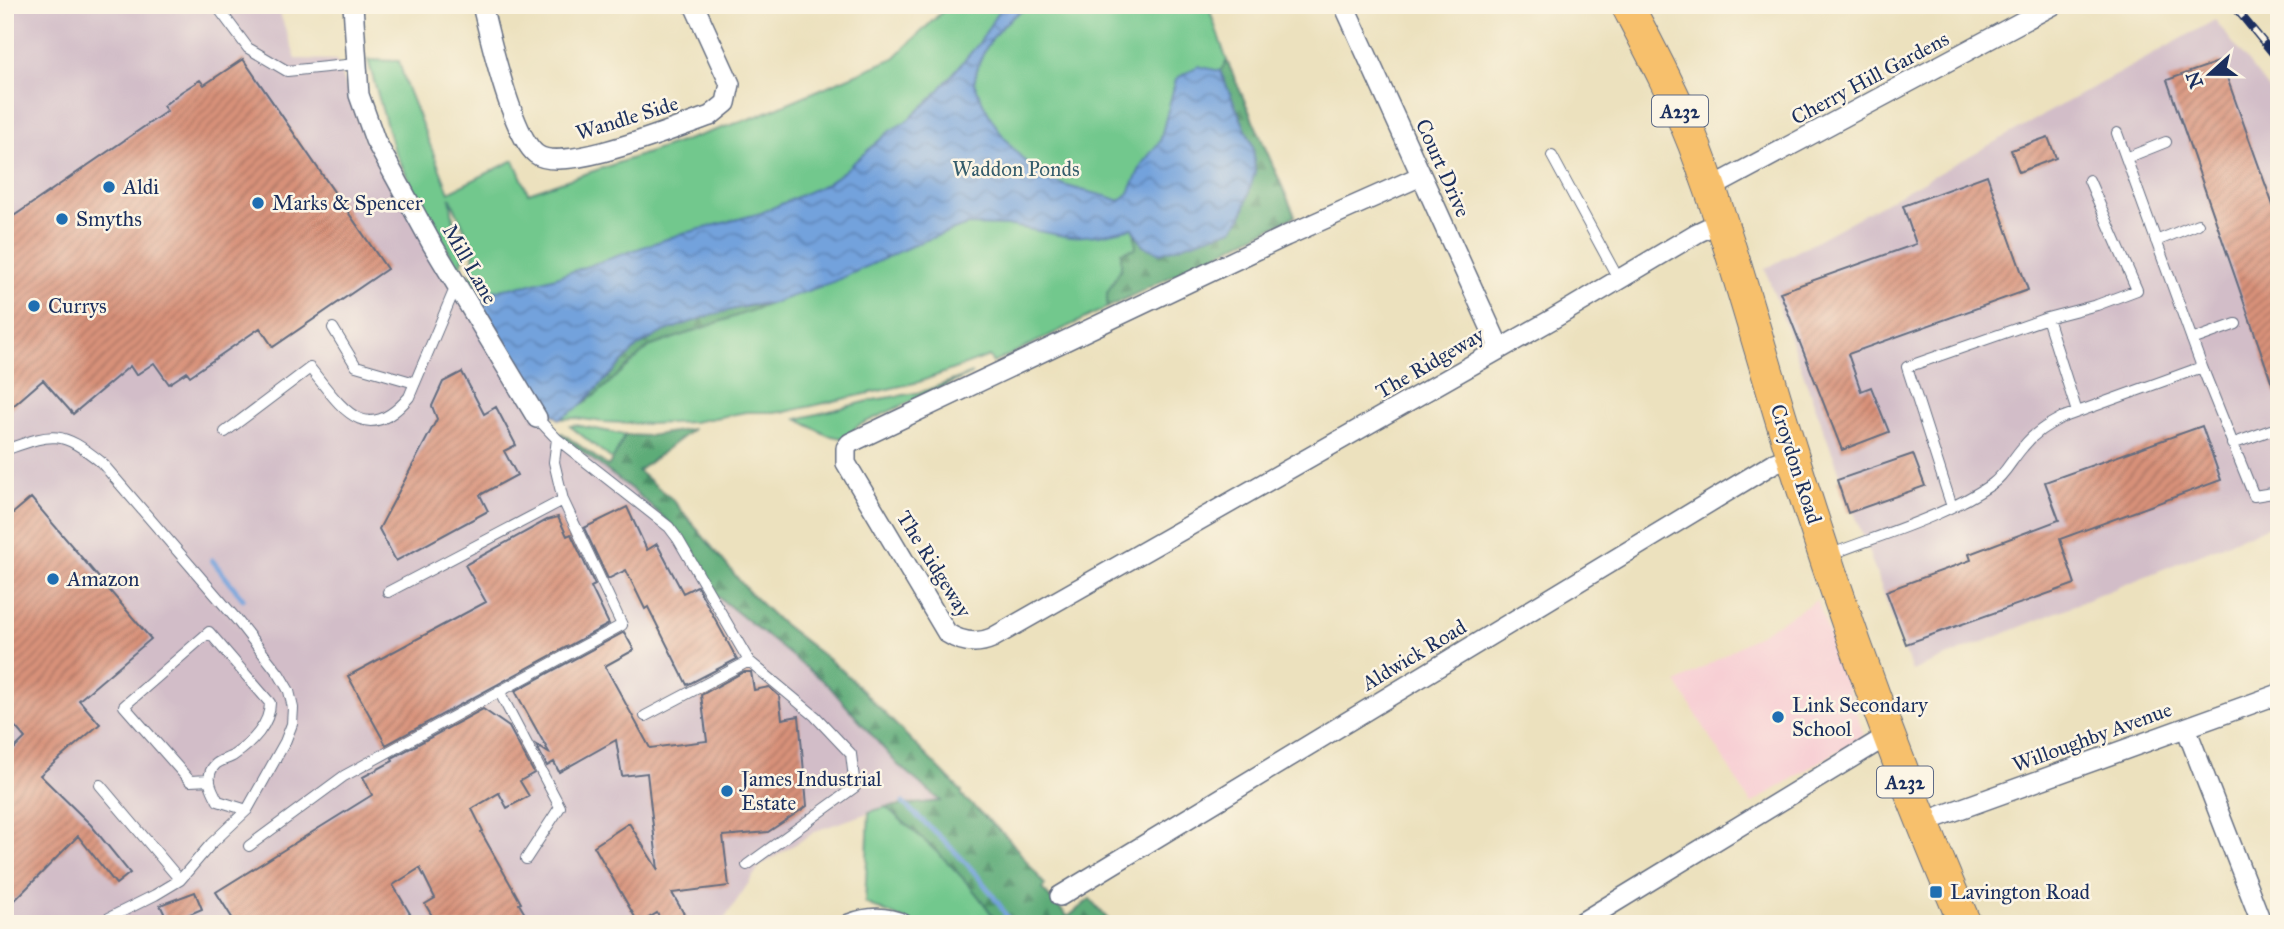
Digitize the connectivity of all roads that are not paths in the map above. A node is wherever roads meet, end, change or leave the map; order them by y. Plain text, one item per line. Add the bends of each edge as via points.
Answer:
1 (216, 5) edge
2 (353, 5) edge
3 (482, 5) edge
4 (694, 5) edge
5 (1344, 5) edge
6 (1627, 5) edge
7 (2053, 5) edge
8 (356, 64) junction
9 (2117, 133) dead end
10 (2166, 142) dead end
11 (1552, 156) dead end
12 (2126, 158) junction
13 (1421, 176) junction
14 (2089, 180) dead end
15 (1709, 189) junction
16 (1720, 222) junction
17 (2198, 224) dead end
18 (2156, 241) junction
19 (1619, 281) junction
20 (456, 285) junction
21 (2047, 318) junction
22 (2236, 324) dead end
23 (333, 328) dead end
24 (2192, 340) junction
25 (1500, 349) junction
26 (2202, 367) junction
27 (415, 383) junction
28 (2077, 412) junction
29 (537, 418) joint
30 (2271, 430) dead end
31 (225, 432) dead end
32 (557, 439) junction
33 (2232, 444) junction
34 (5, 450) edge
35 (1793, 456) junction
36 (2279, 492) edge
37 (563, 500) junction
38 (1952, 507) junction
39 (1826, 556) junction
40 (388, 592) dead end
41 (749, 660) junction
42 (499, 691) junction
43 (2279, 694) edge
44 (645, 716) dead end
45 (2186, 728) junction
46 (1887, 736) junction
47 (210, 780) junction
48 (100, 785) dead end
49 (247, 810) junction
50 (1921, 823) junction
51 (249, 846) dead end
52 (526, 859) dead end
53 (747, 864) dead end
54 (180, 880) junction
55 (1060, 896) dead end
56 (97, 924) edge
57 (849, 924) edge
58 (902, 924) edge
59 (1579, 924) edge
60 (1965, 924) edge
61 (2262, 924) edge

1 - 8 lane via 248,48 287,71
2 - 8 street, Mill Lane
3 - 4 street, Wandle Side via 525,142 538,156 555,161 589,157 709,116 726,103 730,84
5 - 13 street, Court Drive
6 - 15 highway, Croydon Road / A232 via 1665,78
7 - 15 street, Cherry Hill Gardens
8 - 20 street, Mill Lane via 359,95 375,140
9 - 12 lane
10 - 12 lane
11 - 19 lane
12 - 18 lane
13 - 25 street, Court Drive
13 - 25 street, The Ridgeway via 861,437 846,448 846,463 947,633 964,642 984,642
14 - 21 lane via 2137,290
15 - 16 highway, Croydon Road / A232
16 - 19 street, The Ridgeway
16 - 35 highway, Croydon Road / A232
17 - 18 lane
18 - 24 lane
19 - 25 street, The Ridgeway
20 - 27 lane
20 - 29 street, Mill Lane
21 - 28 lane
21 - 38 lane via 1906,367
22 - 24 lane
23 - 27 lane via 356,366
24 - 26 lane
26 - 28 lane
26 - 33 lane
27 - 31 lane via 398,410 374,422 363,422 342,407 310,368
28 - 38 lane via 2041,428 1996,482
29 - 32 lane
30 - 33 lane
32 - 37 lane via 554,462
32 - 41 lane via 668,527
33 - 36 lane via 2254,496
34 - 49 lane via 61,437 101,462 279,674 289,691 292,724
35 - 39 highway, Croydon Road / A232
35 - 55 street, Aldwick Road via 1773,463
37 - 40 lane
37 - 42 lane via 622,625
38 - 39 lane
39 - 46 highway, Croydon Road / A232
41 - 44 lane
41 - 53 lane via 815,716 851,754 855,787
42 - 51 lane via 344,776
42 - 52 lane via 560,807
43 - 45 street, Willoughby Avenue
45 - 50 street, Willoughby Avenue
45 - 61 street
46 - 50 highway, Croydon Road / A232
46 - 59 street
47 - 47 lane via 214,765 234,755 270,717 270,703 209,632 124,706 190,781
47 - 49 lane via 218,801
48 - 54 lane
49 - 54 lane
50 - 60 highway, Croydon Road / A232
54 - 56 lane
57 - 58 street via 872,916

